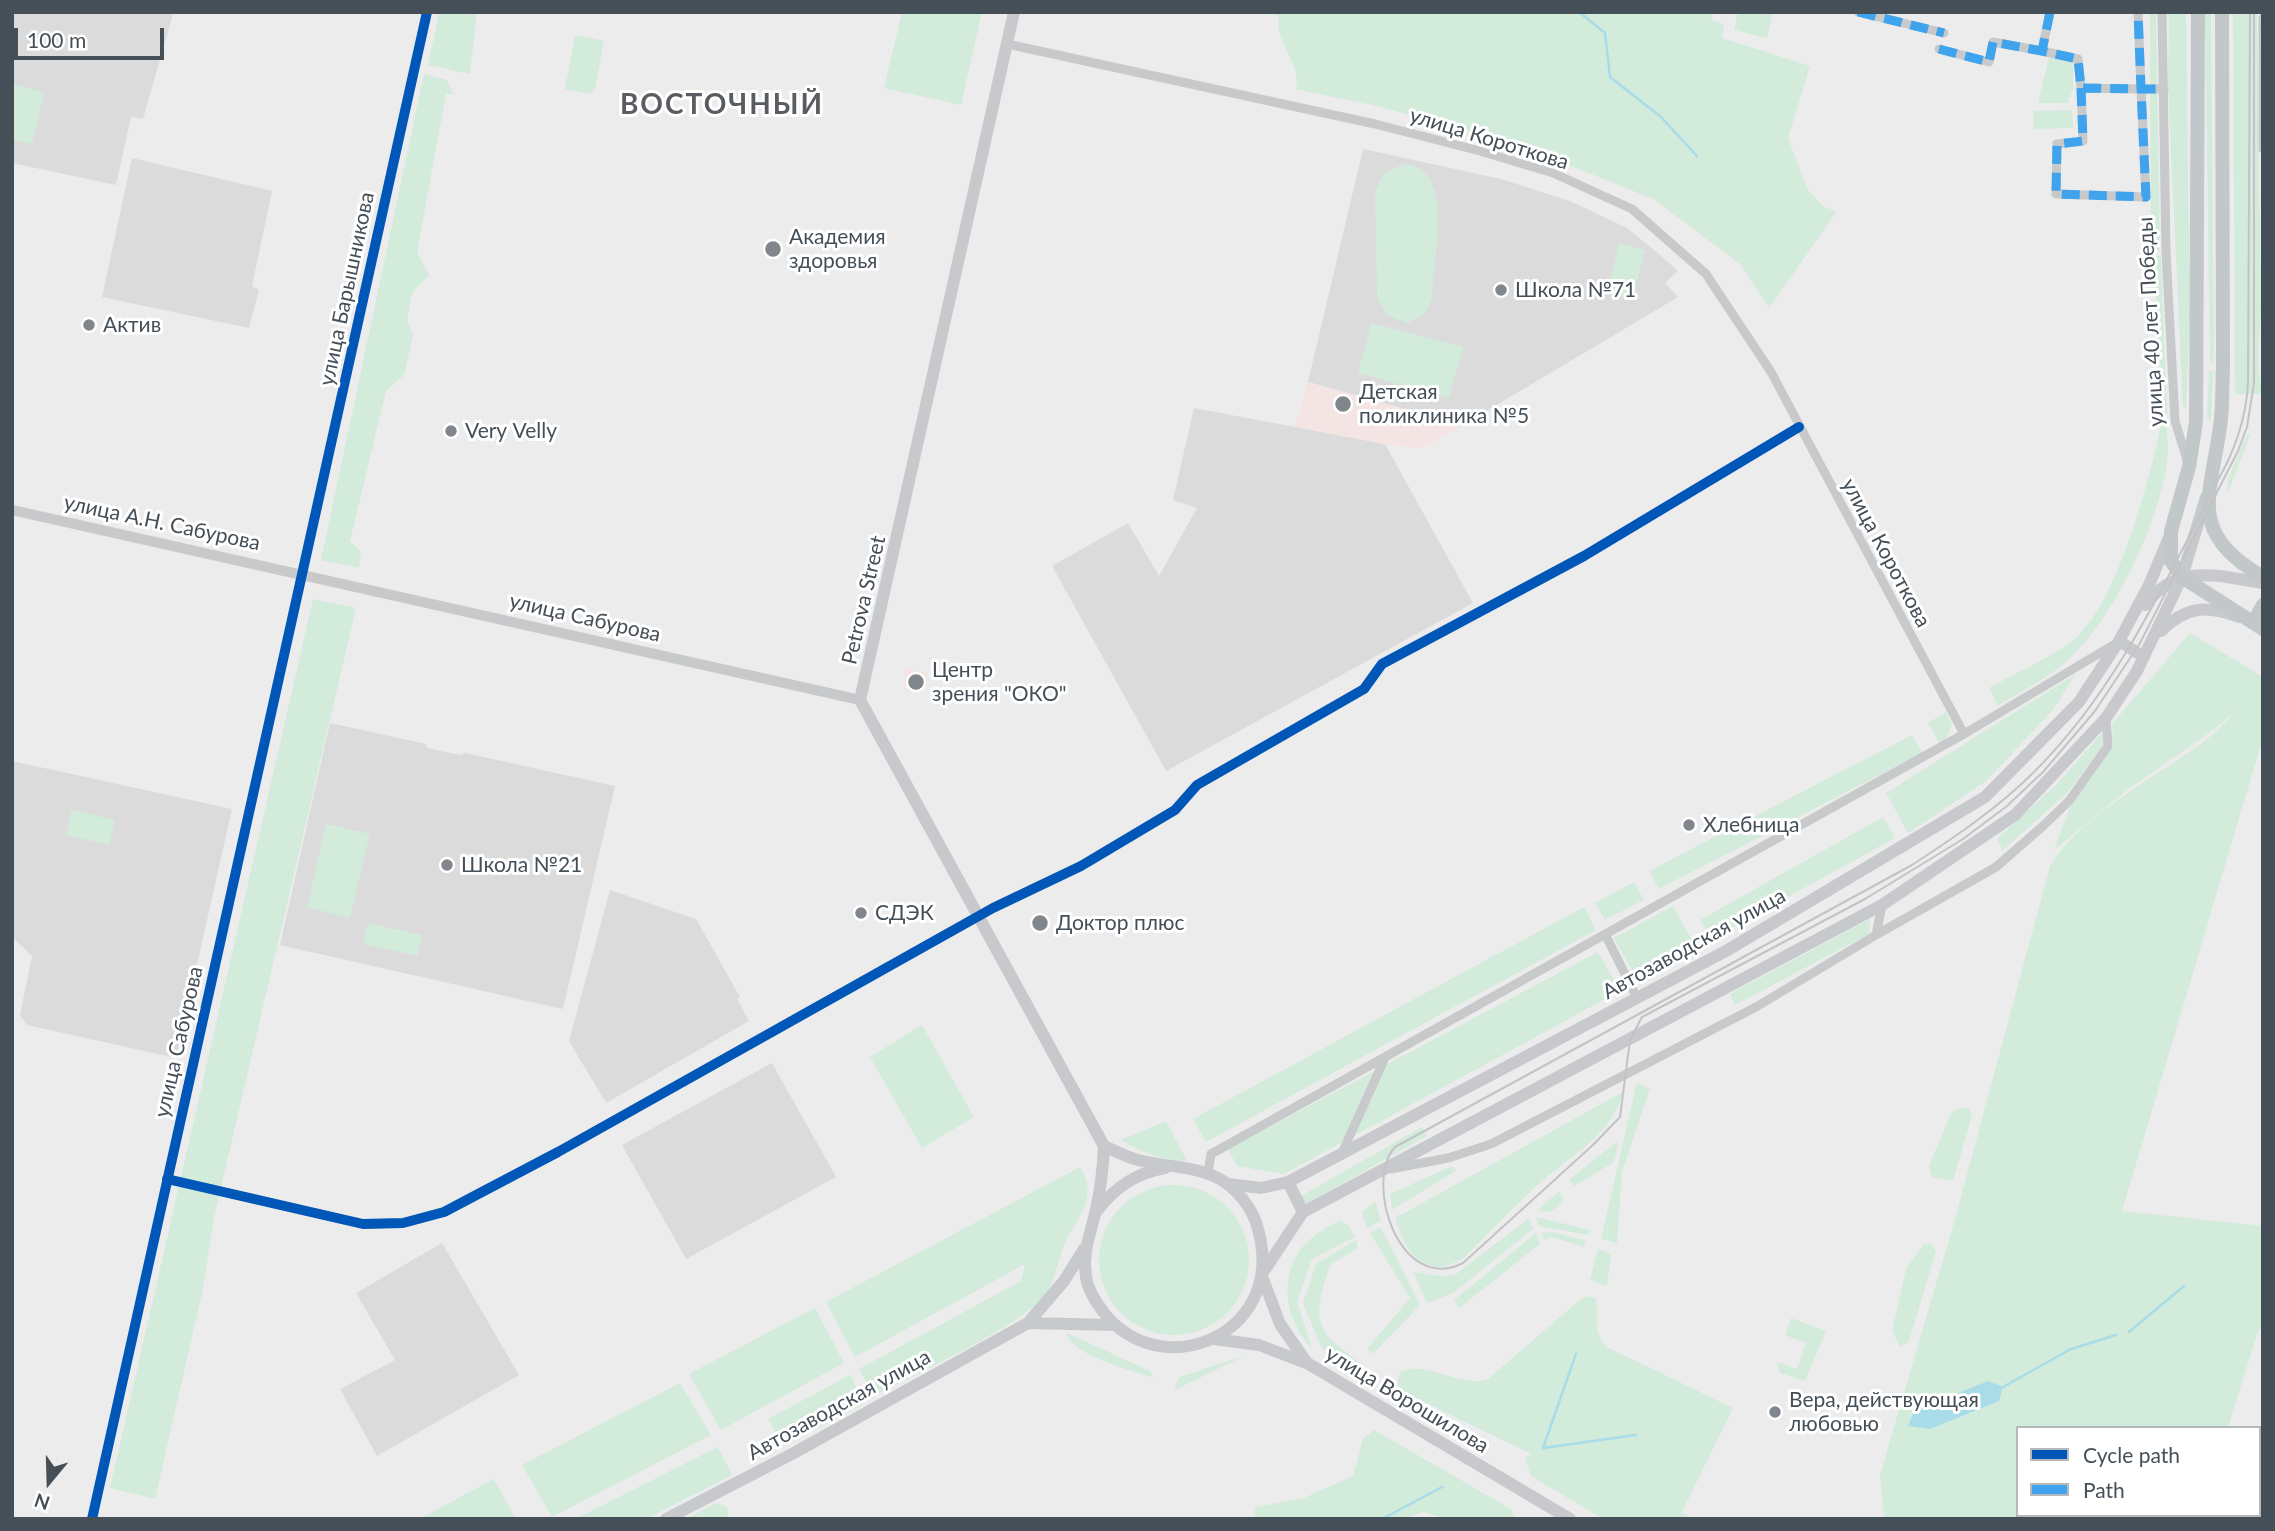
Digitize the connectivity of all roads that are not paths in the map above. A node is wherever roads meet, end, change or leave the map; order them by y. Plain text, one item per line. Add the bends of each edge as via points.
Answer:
1 (427, 12) edge
2 (1014, 12) edge
3 (1858, 12) edge
4 (2050, 12) edge
5 (2138, 12) edge
6 (2162, 12) edge
7 (2198, 12) edge
8 (2222, 12) edge
9 (2263, 18) edge
10 (1944, 33) dead end
11 (1007, 44) junction
12 (1939, 49) dead end
13 (2042, 51) junction
14 (2081, 88) junction
15 (2141, 89) junction
16 (2164, 89) junction
17 (2263, 149) edge
18 (2198, 366) junction
19 (2223, 366) junction
20 (1799, 427) junction
21 (2189, 467) junction
22 (2207, 492) junction
23 (12, 510) edge
24 (2171, 531) junction
25 (303, 574) junction
26 (2182, 577) junction
27 (2263, 580) edge
28 (2263, 606) edge
29 (2258, 626) edge
30 (2156, 636) junction
31 (2119, 641) junction
32 (2144, 657) junction
33 (860, 700) junction
34 (2106, 718) junction
35 (1964, 734) junction
36 (1882, 905) junction
37 (979, 917) junction
38 (1876, 935) junction
39 (1606, 936) junction
40 (1637, 998) junction
41 (1384, 1060) junction
42 (1104, 1146) junction
43 (1342, 1153) junction
44 (1173, 1167) junction
45 (1379, 1172) junction
46 (1208, 1173) junction
47 (167, 1180) junction
48 (1288, 1182) junction
49 (1228, 1184) junction
50 (1303, 1212) junction
51 (1095, 1214) junction
52 (1084, 1249) junction
53 (1263, 1275) junction
54 (1028, 1323) junction
55 (1114, 1325) junction
56 (1214, 1339) junction
57 (1307, 1363) junction
58 (92, 1519) edge
59 (666, 1519) edge
60 (1570, 1519) edge

1 - 25 street, улица Барышникова
2 - 11 main road, Petrova Street
3 - 10 street
4 - 13 street
5 - 15 street
6 - 16 street, улица 40 лет Победы
7 - 18 main road, улица 40 лет Победы
8 - 19 main road
9 - 17 street
11 - 20 street, улица Короткова via 1480,151 1552,173 1632,209 1706,274 1771,372
11 - 33 main road, Petrova Street
12 - 13 street via 1989,62 1993,42
13 - 14 street via 2078,59
14 - 15 street
14 - 15 street via 2083,141 2057,144 2056,194 2146,197
15 - 16 street
16 - 21 street, улица 40 лет Победы via 2175,421
18 - 19 main road
18 - 21 main road, улица 40 лет Победы
19 - 22 main road via 2221,424
20 - 35 street, улица Короткова
20 - 37 street via 1584,556 1382,664 1364,689 1196,785 1175,810 1081,866
21 - 24 main road
22 - 26 main road
22 - 27 main road via 2209,520 2217,537
23 - 25 street, улица А.Н. Сабурова
24 - 26 main road via 2171,561
24 - 31 main road, Автозаводская улица
25 - 33 street, улица Сабурова
25 - 47 street, улица Сабурова
26 - 27 main road
26 - 29 main road
26 - 30 main road
26 - 31 main road via 2156,590
28 - 29 main road
29 - 30 main road via 2215,610 2194,608
30 - 32 main road
31 - 32 main road
31 - 35 street
31 - 40 main road, Автозаводская улица via 2079,702 1985,797 1726,951
32 - 34 main road
33 - 37 main road
34 - 36 main road via 2019,812
34 - 38 street via 2108,746 2069,802 1996,867
35 - 39 street
36 - 38 street
36 - 45 main road
37 - 42 main road
37 - 47 street via 444,1212 403,1223 363,1224
38 - 45 street via 1756,1007 1491,1144
39 - 40 street
39 - 41 street
40 - 43 main road, Автозаводская улица
41 - 43 street
41 - 46 street via 1211,1154
42 - 44 main road via 1136,1160
42 - 51 main road
43 - 48 main road, Автозаводская улица
44 - 46 main road
44 - 51 main road via 1128,1180
45 - 50 main road
46 - 49 main road
47 - 58 street, улица Сабурова
48 - 49 main road, Автозаводская улица via 1261,1188
48 - 50 main road
49 - 53 main road via 1247,1203 1259,1227
50 - 53 main road
51 - 52 main road
52 - 54 main road
52 - 55 main road via 1087,1280 1097,1304
53 - 56 main road via 1252,1304 1236,1324
53 - 57 main road, улица Ворошилова via 1280,1324
54 - 55 main road
54 - 59 main road, Автозаводская улица
55 - 56 main road via 1145,1345 1188,1347
56 - 57 main road via 1259,1345
57 - 60 main road, улица Ворошилова

